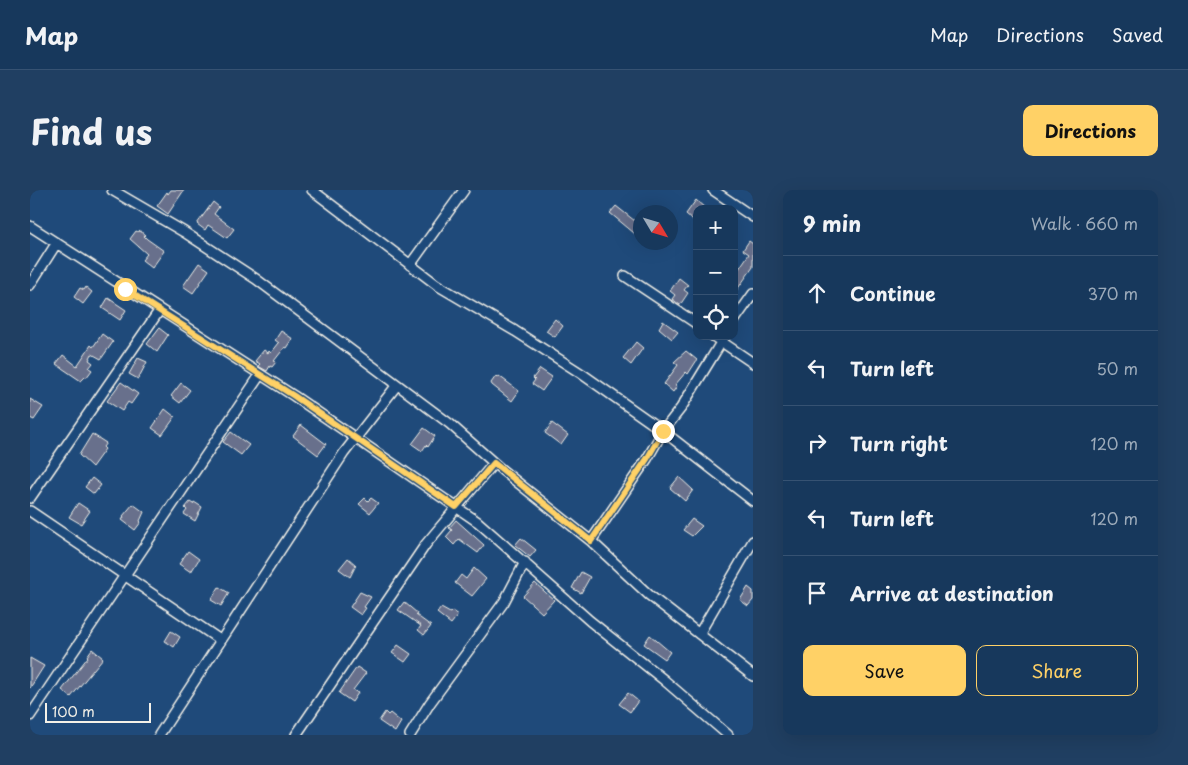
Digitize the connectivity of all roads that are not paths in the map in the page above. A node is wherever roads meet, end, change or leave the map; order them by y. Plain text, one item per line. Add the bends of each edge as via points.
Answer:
1 (112, 190) edge
2 (312, 190) edge
3 (464, 190) edge
4 (713, 190) edge
5 (753, 217) edge
6 (30, 226) edge
7 (56, 244) junction
8 (410, 265) junction
9 (625, 276) dead end
10 (30, 285) edge
11 (753, 294) edge
12 (750, 303) edge
13 (159, 310) junction
14 (738, 316) edge
15 (693, 321) edge
16 (722, 340) edge
17 (724, 340) edge
18 (753, 363) edge
19 (260, 375) junction
20 (397, 384) junction
21 (663, 431) junction
22 (355, 440) junction
23 (494, 463) junction
24 (30, 498) edge
25 (753, 501) edge
26 (456, 507) junction
27 (30, 511) edge
28 (591, 541) junction
29 (753, 541) edge
30 (525, 562) junction
31 (125, 576) junction
32 (699, 634) junction
33 (220, 640) junction
34 (753, 676) edge
35 (30, 716) edge
36 (158, 735) edge
37 (296, 735) edge
38 (410, 735) edge
39 (728, 735) edge

1 - 20 street via 256,279
2 - 8 street
3 - 8 street
4 - 5 street
6 - 7 street
7 - 10 street
7 - 13 street
8 - 21 street via 437,285 515,330
9 - 15 street
11 - 12 street
12 - 14 street
13 - 19 street
13 - 24 street
16 - 21 street via 681,408
17 - 18 street
19 - 22 street
19 - 31 street
20 - 22 street
20 - 23 street
21 - 25 street
21 - 28 street
22 - 26 street
22 - 33 street
23 - 26 street
23 - 28 street
26 - 30 street
26 - 37 street via 401,579
27 - 31 street
28 - 32 street via 649,595
29 - 32 street
30 - 38 street via 504,602
30 - 39 street via 590,621
31 - 33 street
31 - 35 street
32 - 34 street
33 - 36 street

